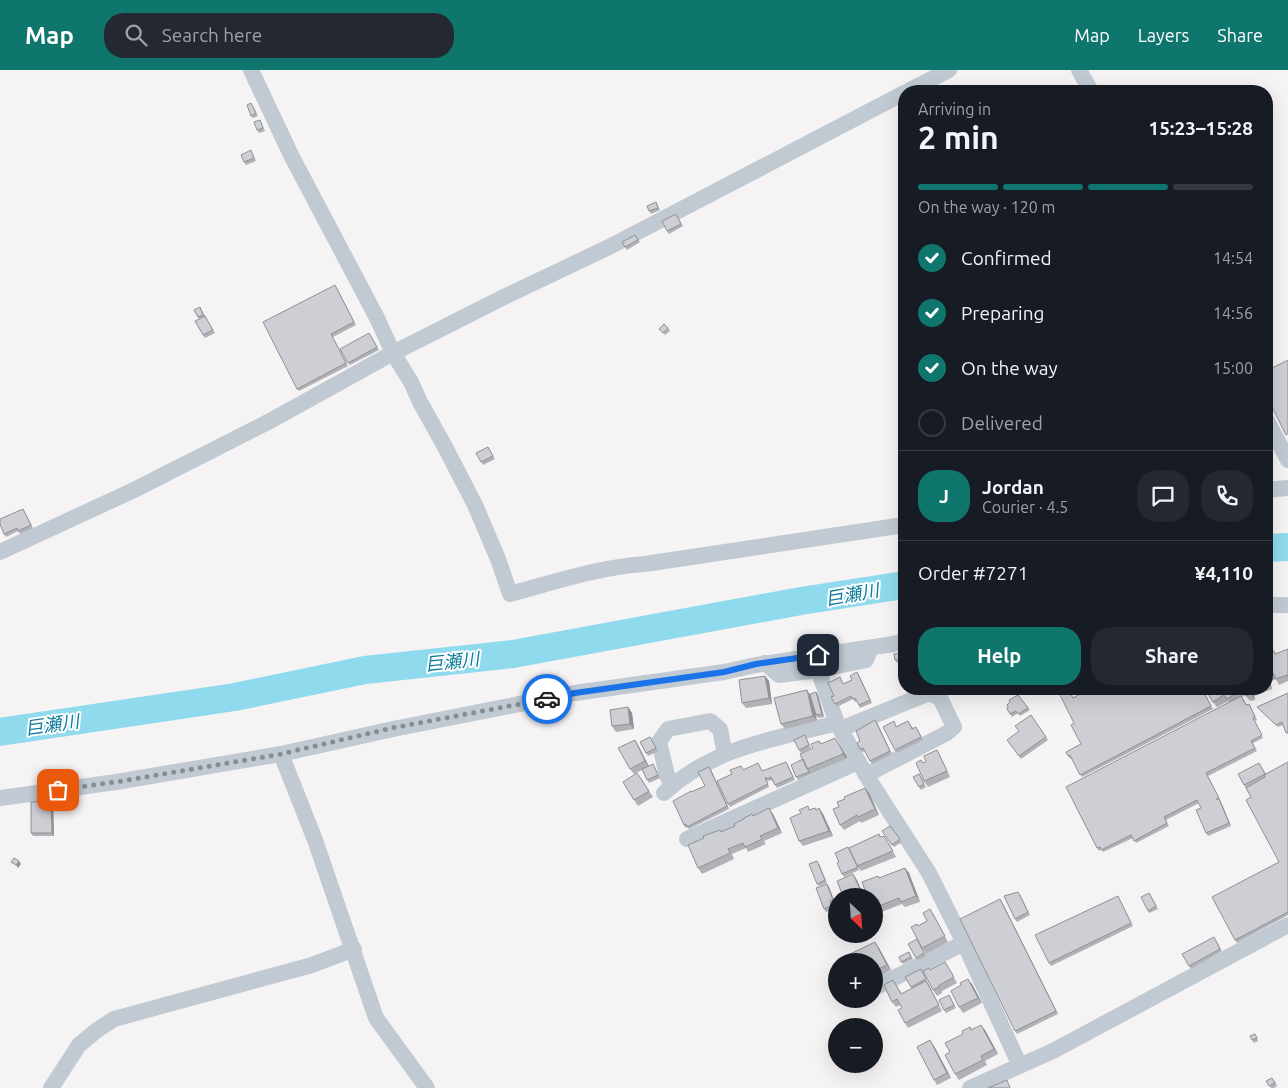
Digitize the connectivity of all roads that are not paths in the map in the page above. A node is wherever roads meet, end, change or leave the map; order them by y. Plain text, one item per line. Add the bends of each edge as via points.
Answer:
1 (251, 70) edge
2 (949, 70) edge
3 (1079, 70) edge
4 (920, 85) edge
5 (1087, 85) edge
6 (898, 96) edge
7 (393, 353) junction
8 (1273, 432) edge
9 (1288, 460) edge
10 (1288, 488) edge
11 (1273, 489) edge
12 (898, 526) edge
13 (0, 552) edge
14 (1273, 605) edge
15 (1288, 606) edge
16 (898, 642) edge
17 (871, 648) junction
18 (765, 663) junction
19 (818, 670) junction
20 (924, 695) edge
21 (933, 695) edge
22 (839, 726) junction
23 (281, 754) junction
24 (724, 754) junction
25 (862, 769) junction
26 (0, 798) edge
27 (688, 840) dead end
28 (1288, 925) edge
29 (964, 943) junction
30 (354, 949) junction
31 (883, 984) edge
32 (1020, 1066) junction
33 (51, 1088) edge
34 (427, 1088) edge
35 (970, 1088) edge

1 - 7 street
2 - 4 street
3 - 5 street
6 - 7 street via 611,246
7 - 12 street via 475,505 510,594 626,565
7 - 13 street via 134,490
8 - 9 street
10 - 11 street
14 - 15 street
16 - 17 street
17 - 18 street
17 - 19 street via 866,660
18 - 19 street via 779,675
18 - 23 street via 575,693 392,728
19 - 22 street
20 - 22 street
21 - 25 street via 940,698 954,727 947,733
22 - 24 street
22 - 25 street
23 - 26 street
23 - 30 street
24 - 24 street via 680,778 668,790 660,742 668,729 710,721 720,729
25 - 27 street
25 - 29 street via 929,873
28 - 32 street
29 - 31 street
29 - 32 street
30 - 33 street via 312,965 114,1019 79,1045
30 - 34 street via 376,1018
32 - 35 street

